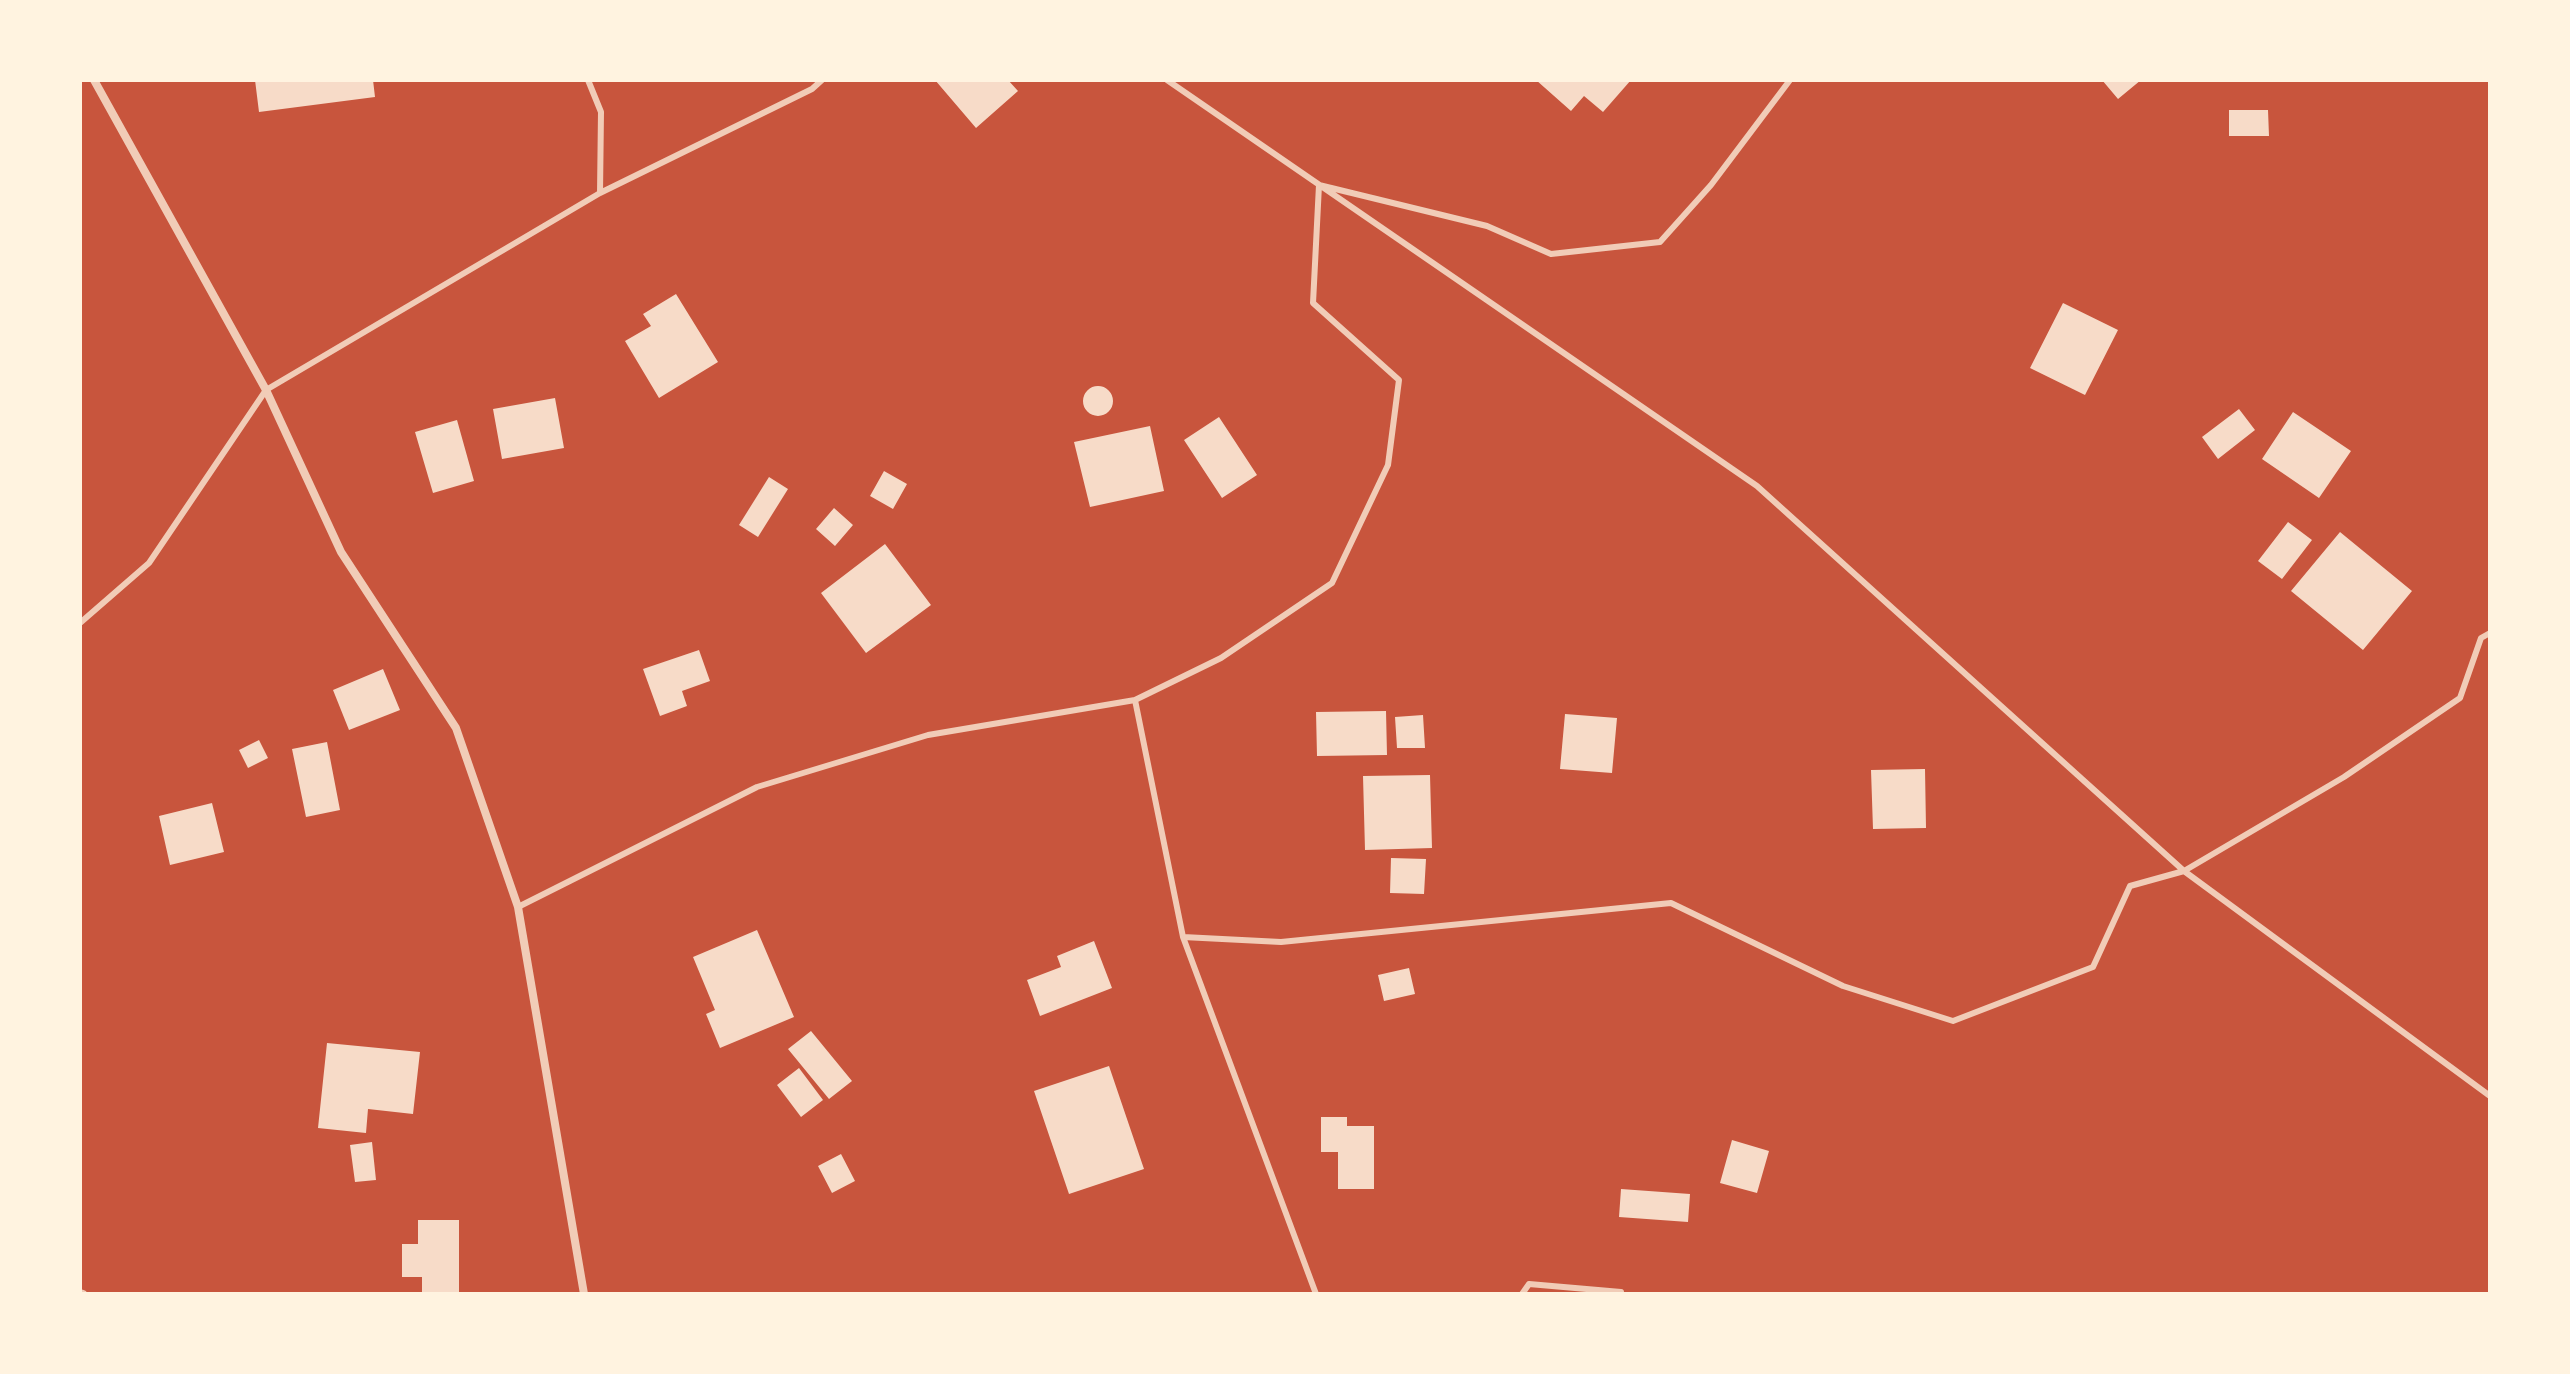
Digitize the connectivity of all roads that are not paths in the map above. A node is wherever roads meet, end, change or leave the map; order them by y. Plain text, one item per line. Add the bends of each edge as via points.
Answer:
1 (94, 80) edge
2 (588, 80) edge
3 (822, 80) edge
4 (1167, 80) edge
5 (1790, 80) edge
6 (1319, 185) junction
7 (600, 193) junction
8 (266, 390) junction
9 (80, 623) edge
10 (2490, 633) edge
11 (1135, 700) junction
12 (2184, 871) junction
13 (518, 907) junction
14 (1183, 937) junction
15 (2490, 1096) edge
16 (1621, 1292) dead end
17 (584, 1294) edge
18 (1316, 1294) edge
19 (1522, 1294) edge

1 - 8 street
2 - 7 lane via 601,112
3 - 7 lane
4 - 6 lane
5 - 6 lane via 1711,185 1660,242 1551,254 1487,226
6 - 11 lane via 1313,303 1399,380 1388,465 1332,583 1221,658
6 - 12 lane via 1757,486
7 - 8 lane
8 - 9 lane via 149,563
8 - 13 street via 341,552 456,728
10 - 12 lane via 2481,638 2460,698 2344,777
11 - 13 lane via 928,735 757,787
11 - 14 lane
12 - 14 lane via 2130,886 2093,967 1953,1021 1843,986 1671,903 1281,942
12 - 15 lane
13 - 17 street
14 - 18 lane
16 - 19 lane via 1529,1284

